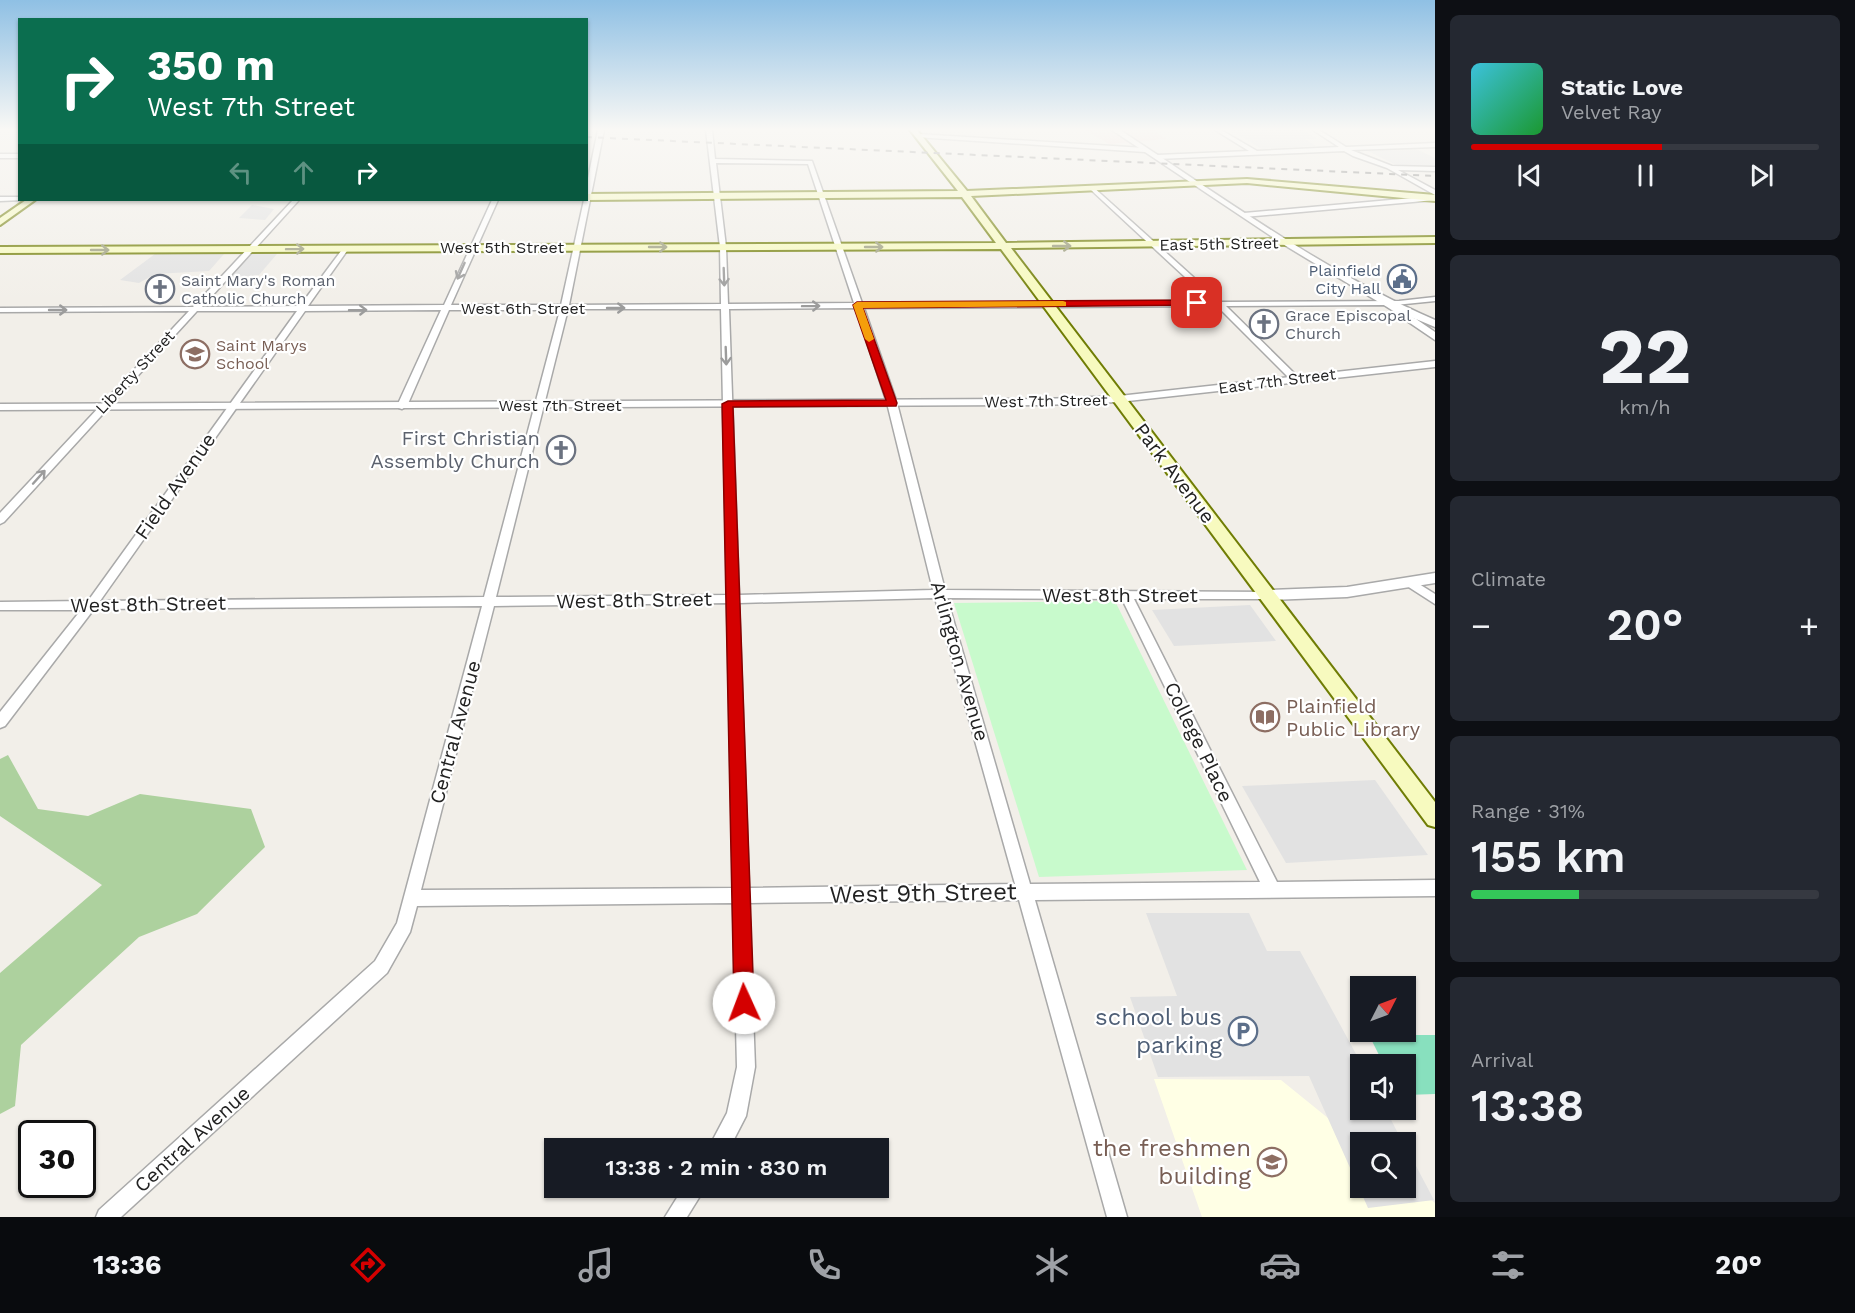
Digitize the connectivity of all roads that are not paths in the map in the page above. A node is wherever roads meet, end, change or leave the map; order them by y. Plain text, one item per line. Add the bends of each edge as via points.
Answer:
1 (716, 187) edge
2 (819, 187) edge
3 (956, 187) edge
4 (1117, 187) edge
5 (1201, 187) edge
6 (1322, 187) edge
7 (1418, 187) edge
8 (1092, 188) junction
9 (962, 194) junction
10 (1400, 194) junction
11 (822, 195) junction
12 (588, 196) edge
13 (717, 196) junction
14 (1435, 196) edge
15 (0, 199) edge
16 (18, 199) edge
17 (30, 201) edge
18 (295, 201) edge
19 (494, 201) edge
20 (586, 201) edge
21 (1411, 201) junction
22 (1245, 215) junction
23 (0, 222) edge
24 (1435, 240) edge
25 (1288, 244) junction
26 (1155, 245) junction
27 (1004, 246) junction
28 (577, 247) junction
29 (723, 247) junction
30 (838, 247) junction
31 (346, 248) junction
32 (471, 248) junction
33 (249, 249) junction
34 (0, 250) edge
35 (1435, 299) edge
36 (1385, 302) junction
37 (1218, 303) junction
38 (1047, 304) junction
39 (857, 305) junction
40 (445, 308) junction
41 (563, 308) junction
42 (725, 308) junction
43 (0, 310) edge
44 (193, 310) junction
45 (303, 310) junction
46 (1412, 321) joint
47 (1435, 324) edge
48 (1435, 337) edge
49 (1435, 364) edge
50 (1295, 379) junction
51 (1119, 399) junction
52 (892, 403) junction
53 (728, 404) junction
54 (540, 405) junction
55 (232, 406) junction
56 (402, 406) junction
57 (0, 407) edge
58 (102, 407) junction
59 (0, 520) edge
60 (1435, 578) edge
61 (1411, 583) junction
62 (940, 594) junction
63 (1267, 594) junction
64 (1126, 595) junction
65 (733, 599) junction
66 (1435, 600) edge
67 (489, 602) junction
68 (91, 605) junction
69 (0, 606) edge
70 (0, 722) edge
71 (1435, 818) edge
72 (1435, 888) edge
73 (1272, 889) junction
74 (1026, 891) junction
75 (741, 897) junction
76 (411, 898) junction
77 (724, 1138) edge
78 (688, 1198) edge
79 (106, 1217) edge
80 (675, 1217) edge
81 (1117, 1217) edge

1 - 13 street
2 - 11 street, Arlington Avenue
3 - 9 main road, Park Avenue
4 - 8 main road
5 - 22 street
6 - 10 main road
7 - 14 street via 1423,193
8 - 9 main road
8 - 26 street
9 - 11 main road
9 - 27 main road, Park Avenue
10 - 14 main road
10 - 21 main road
11 - 13 main road
11 - 30 street, Arlington Avenue
12 - 13 main road
13 - 29 street
14 - 21 street
15 - 16 street
17 - 23 main road
18 - 33 street, Liberty Street
19 - 32 street
20 - 28 street, Central Avenue
21 - 22 street
22 - 25 street
24 - 25 main road, East 5th Street
25 - 26 main road, East 5th Street
25 - 36 street
27 -> 26 main road, East 5th Street
26 - 37 street
30 -> 27 main road, West 5th Street
27 - 38 main road, Park Avenue
28 -> 29 main road, West 5th Street
28 - 32 main road, West 5th Street
28 - 41 street, Central Avenue
29 - 30 main road, West 5th Street
29 -> 42 street
30 - 39 street, Arlington Avenue
31 - 32 main road, West 5th Street
33 -> 31 main road, West 5th Street
31 - 45 street, Field Avenue
32 -> 40 street
34 -> 33 main road, West 5th Street
33 - 44 street, Liberty Street
35 - 36 street, West 6th Street
36 - 37 street, West 6th Street
36 - 46 street
36 - 47 street
37 - 38 street, West 6th Street
37 - 50 street
38 - 39 street, West 6th Street
38 - 51 main road, Park Avenue
42 -> 39 street, West 6th Street
39 - 52 street, Arlington Avenue
40 - 41 street, West 6th Street
45 -> 40 street, West 6th Street
40 - 56 street
41 -> 42 street, West 6th Street
41 - 54 street, Central Avenue
42 -> 53 street
43 -> 44 street, West 6th Street
44 - 45 street, West 6th Street
44 - 58 street, Liberty Street
45 - 55 street, Field Avenue
46 - 48 street
49 - 50 street, East 7th Street
50 - 51 street, East 7th Street
51 - 52 street, West 7th Street
51 - 63 main road, Park Avenue
52 - 53 street, West 7th Street
52 - 62 street, Arlington Avenue
53 - 54 street, West 7th Street
53 - 65 street
54 - 56 street, West 7th Street
54 - 67 street, Central Avenue
55 - 56 street, West 7th Street
55 - 58 street, West 7th Street
55 - 68 street, Field Avenue
57 - 58 street, West 7th Street
59 -> 58 street, Liberty Street
60 - 61 street
61 - 63 street via 1347,592
61 - 66 street
62 - 64 street, West 8th Street
62 - 65 street, West 8th Street
62 - 74 street, Arlington Avenue
63 - 64 street, West 8th Street
63 - 71 main road, Park Avenue
64 - 73 street, College Place
65 - 67 street, West 8th Street
65 - 75 street
67 - 68 street, West 8th Street
67 - 76 street, Central Avenue
68 - 69 street, West 8th Street
68 - 70 street, Field Avenue
72 - 73 street, West 9th Street
73 - 74 street, West 9th Street
74 - 75 street, West 9th Street
74 - 81 street, Arlington Avenue
75 - 76 street, West 9th Street
75 - 77 street via 746,1067 736,1116
76 - 79 street, Central Avenue via 404,926 381,967
78 - 80 street

